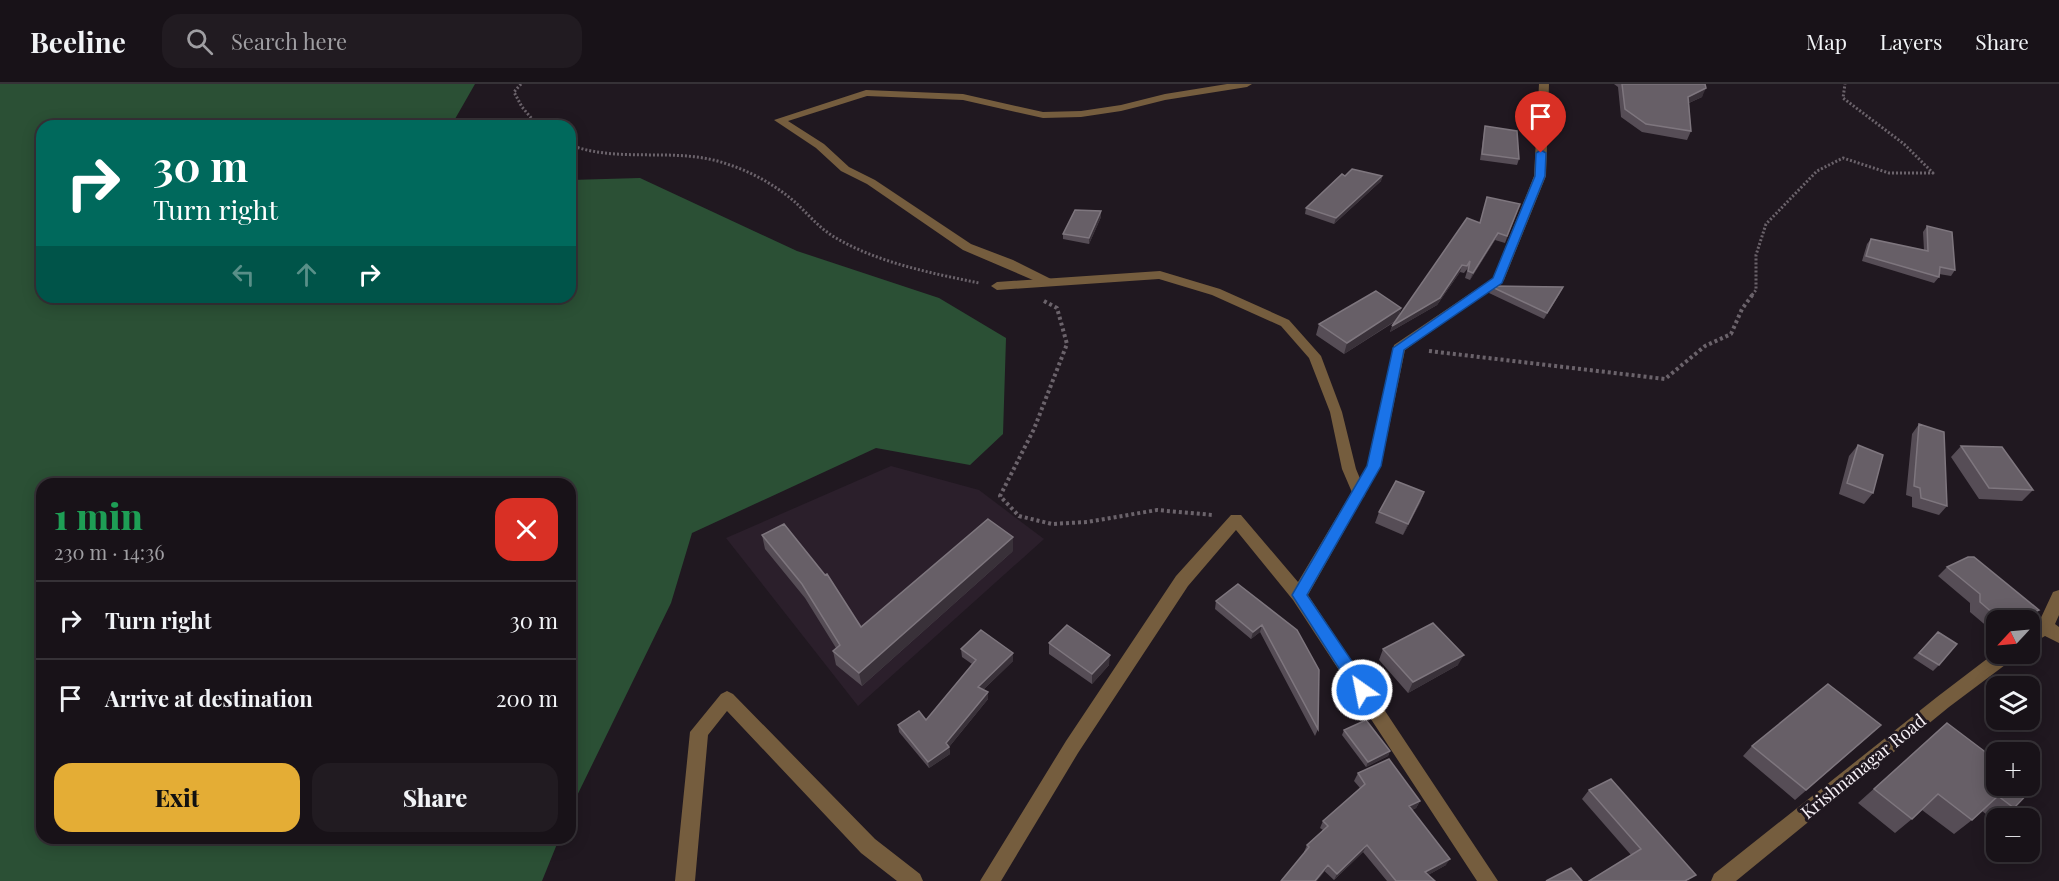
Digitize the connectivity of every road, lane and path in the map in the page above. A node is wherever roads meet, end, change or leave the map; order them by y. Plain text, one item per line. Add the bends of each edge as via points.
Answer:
1 (521, 84) edge
2 (1247, 84) edge
3 (1544, 84) edge
4 (1845, 84) edge
5 (533, 120) edge
6 (576, 147) edge
7 (1047, 282) junction
8 (997, 286) joint
9 (1038, 298) dead end
10 (1399, 348) junction
11 (1359, 493) junction
12 (1236, 519) junction
13 (1299, 595) junction
14 (2059, 597) edge
15 (2052, 631) edge
16 (1993, 664) edge
17 (685, 881) edge
18 (913, 881) edge
19 (990, 881) edge
20 (1488, 881) edge
21 (1721, 881) edge

1 - 5 path via 514,92
2 - 7 street via 1121,108 1043,115 963,97 866,93 779,120 820,146 844,169 871,182 967,247
3 - 10 street via 1540,176 1497,280
4 - 10 path via 1843,98 1904,144 1933,173 1889,173 1843,158 1817,171 1766,224 1756,255 1756,291 1742,309 1731,334 1705,346 1665,379
6 - 8 path via 601,154 717,160 791,199 812,222 837,238 907,265
7 - 8 lane
7 - 11 lane via 1160,275 1216,292 1285,323 1315,356
9 - 12 path via 1057,308 1068,344 1034,429 1000,496 1017,516 1039,523 1072,523 1185,509
10 - 11 street via 1374,466
11 - 13 street
12 - 13 street
12 - 19 street via 1182,581 1072,747
13 - 20 street
14 - 15 street
16 - 21 street, Krishnanagar Road
17 - 18 street via 699,732 727,699 868,846

